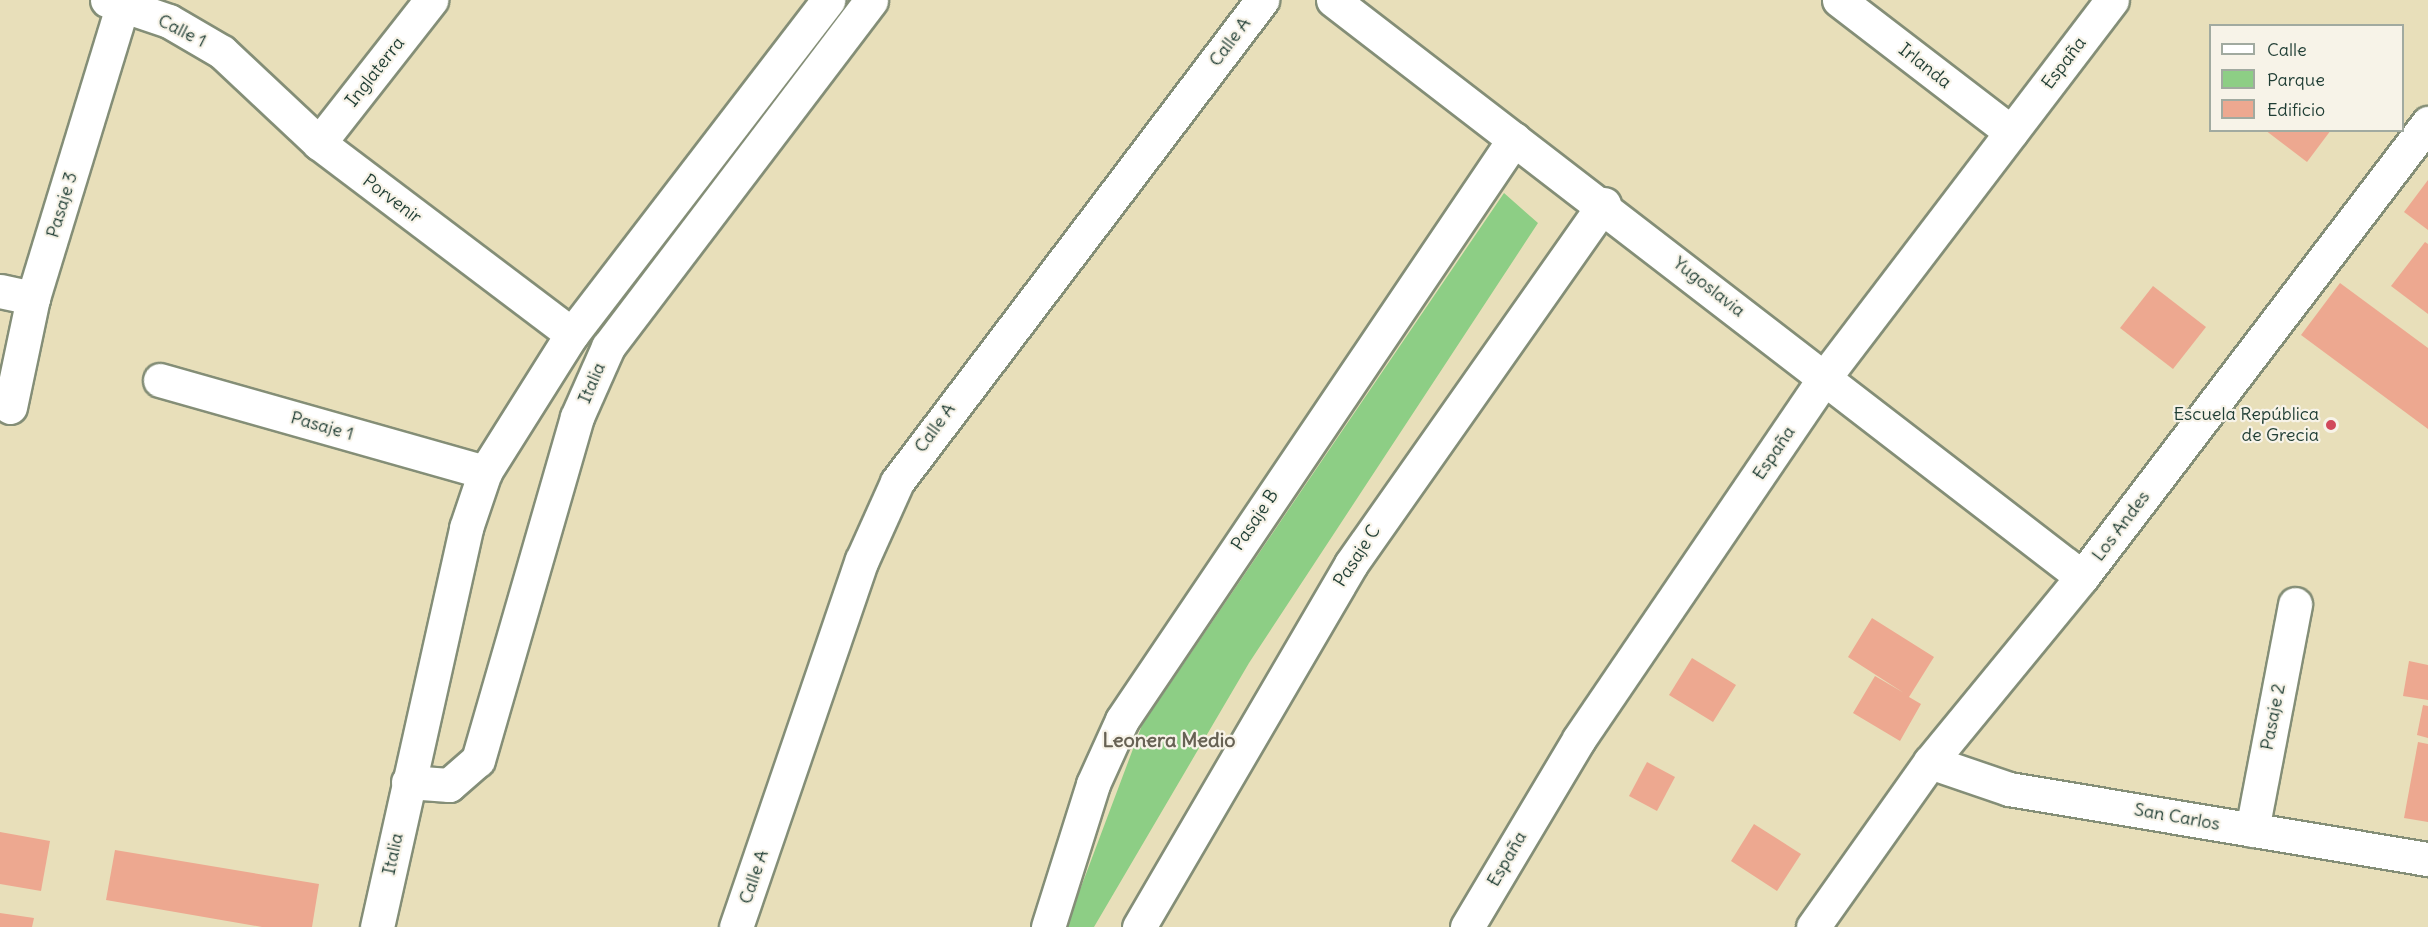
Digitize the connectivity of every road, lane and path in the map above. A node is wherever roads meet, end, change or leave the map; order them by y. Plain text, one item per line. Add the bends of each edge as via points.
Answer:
1 (431, 0) edge
2 (828, 0) edge
3 (871, 0) edge
4 (1262, 0) edge
5 (1333, 0) edge
6 (1839, 0) edge
7 (2112, 0) edge
8 (118, 2) edge
9 (222, 52) joint
10 (2428, 123) edge
11 (2011, 132) junction
12 (1514, 139) junction
13 (318, 143) junction
14 (1604, 204) junction
15 (0, 291) edge
16 (33, 298) junction
17 (572, 334) junction
18 (1824, 378) junction
19 (160, 380) dead end
20 (10, 407) dead end
21 (485, 472) junction
22 (2082, 577) junction
23 (2295, 604) dead end
24 (1930, 762) junction
25 (408, 782) junction
26 (2252, 830) junction
27 (2428, 860) edge
28 (377, 927) edge
29 (736, 927) edge
30 (1048, 927) edge
31 (1139, 927) edge
32 (1467, 927) edge
33 (1813, 927) edge

1 - 13 street, Inglaterra
2 - 17 street, Italia
3 - 25 street, Italia via 630,316 593,376 478,760 449,784
4 - 29 street, Calle A via 897,482 862,560
5 - 12 street, Yugoslavia
6 - 11 street, Irlanda
7 - 11 street, España
8 - 9 street, Calle 1 via 168,21
8 - 16 street, Pasaje 3
9 - 13 street, Porvenir
10 - 22 street, Los Andes
11 - 18 street, España
12 - 14 street, Yugoslavia
12 - 30 street, Pasaje B via 1127,711 1093,784
13 - 17 street, Porvenir
14 - 18 street, Yugoslavia
14 - 31 street, Pasaje C via 1351,564
15 - 16 street
16 - 20 street, Pasaje 3
17 - 21 street, Italia
18 - 22 street, Yugoslavia
18 - 32 street, España via 1579,739
19 - 21 street, Pasaje 1
21 - 25 street, Italia via 466,528
22 - 24 street, Los Andes
23 - 26 street, Pasaje 2
24 - 26 street, San Carlos via 1989,784
24 - 33 street, Los Andes
25 - 28 street, Italia
26 - 27 street, San Carlos

